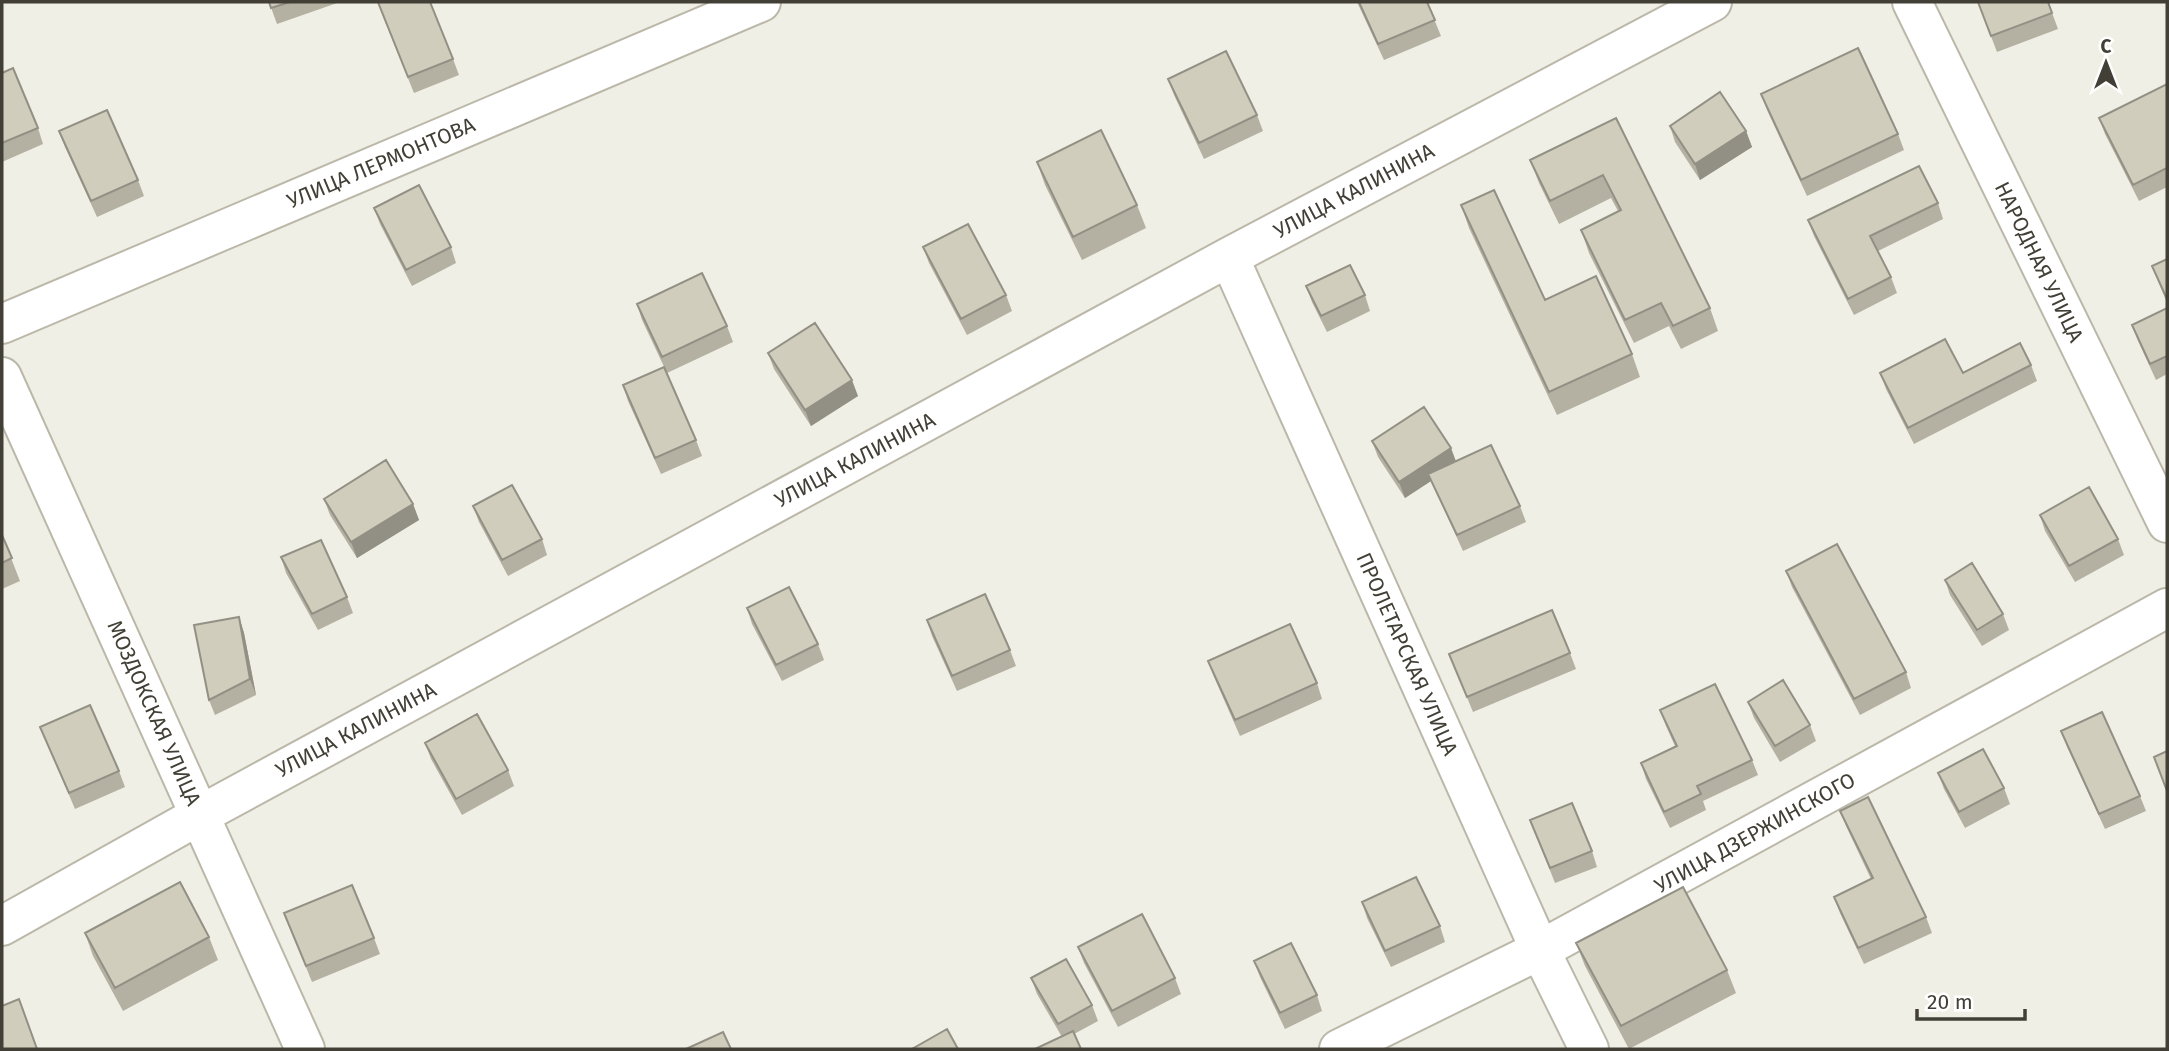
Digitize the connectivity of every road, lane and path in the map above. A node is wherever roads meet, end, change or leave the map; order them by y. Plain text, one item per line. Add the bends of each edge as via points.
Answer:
1 (761, 2) edge
2 (1712, 2) edge
3 (1912, 2) edge
4 (1229, 257) junction
5 (2, 324) edge
6 (2, 377) edge
7 (2167, 523) edge
8 (2167, 608) edge
9 (200, 815) junction
10 (2, 926) edge
11 (1540, 950) junction
12 (305, 1049) edge
13 (1339, 1049) edge
14 (1588, 1049) edge

1 - 5 street, УЛИЦА ЛЕРМОНТОВА
2 - 4 street, УЛИЦА КАЛИНИНА
3 - 7 street, НАРОДНАЯ УЛИЦА
4 - 9 street, УЛИЦА КАЛИНИНА
4 - 11 street, ПРОЛЕТАРСКАЯ УЛИЦА
6 - 9 street, МОЗДОКСКАЯ УЛИЦА
8 - 11 street, УЛИЦА ДЗЕРЖИНСКОГО
9 - 10 street, УЛИЦА КАЛИНИНА
9 - 12 street, МОЗДОКСКАЯ УЛИЦА
11 - 13 street, УЛИЦА ДЗЕРЖИНСКОГО
11 - 14 street, ПРОЛЕТАРСКАЯ УЛИЦА

